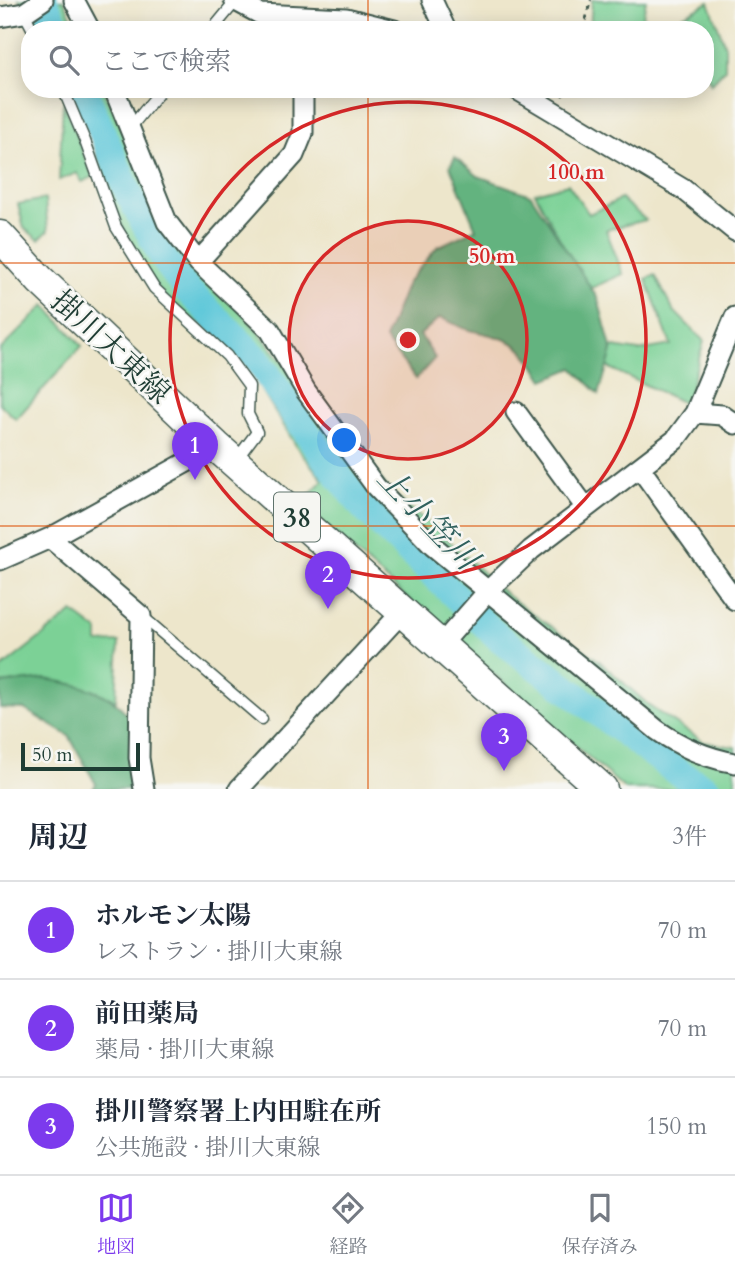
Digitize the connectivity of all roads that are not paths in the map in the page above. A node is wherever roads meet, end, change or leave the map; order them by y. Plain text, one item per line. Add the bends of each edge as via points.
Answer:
1 (74, 0) edge
2 (432, 0) edge
3 (235, 1) edge
4 (32, 13) edge
5 (284, 15) edge
6 (0, 17) edge
7 (85, 21) edge
8 (219, 21) edge
9 (358, 21) edge
10 (442, 21) edge
11 (67, 98) edge
12 (118, 98) edge
13 (155, 98) edge
14 (303, 98) edge
15 (531, 98) edge
16 (128, 124) junction
17 (735, 231) edge
18 (0, 236) edge
19 (198, 262) junction
20 (735, 317) edge
21 (516, 412) dead end
22 (695, 412) junction
23 (735, 424) edge
24 (225, 454) junction
25 (640, 468) junction
26 (586, 508) junction
27 (50, 538) junction
28 (0, 560) edge
29 (487, 592) junction
30 (735, 600) edge
31 (403, 611) junction
32 (141, 616) junction
33 (450, 635) junction
34 (262, 719) dead end
35 (735, 763) edge
36 (144, 789) edge
37 (239, 789) edge
38 (602, 789) edge

1 - 7 street
2 - 10 street
3 - 5 street via 260,14
3 - 8 lane
4 - 6 street
5 - 9 street
11 - 24 lane via 116,227 136,261 154,288 227,356 249,386 248,414 257,432
12 - 16 street
13 - 16 lane
14 - 19 street via 303,133 294,155
15 - 17 street via 683,189
16 - 19 street via 167,222
18 - 24 main road, 掛川大東線 / 38 via 40,280
19 - 29 street via 270,330 306,391 376,487 433,546
20 - 22 street
21 - 26 street
22 - 23 street via 722,415
22 - 25 street via 675,440
24 - 27 street
24 - 31 main road, 掛川大東線 / 38
25 - 26 street
25 - 30 street
26 - 29 street via 531,550
27 - 28 street
27 - 32 street
29 - 33 street
29 - 35 street via 676,744
31 - 33 main road, 掛川大東線 / 38
31 - 37 street
32 - 34 lane
32 - 36 street via 139,758
33 - 38 main road, 掛川大東線 / 38

